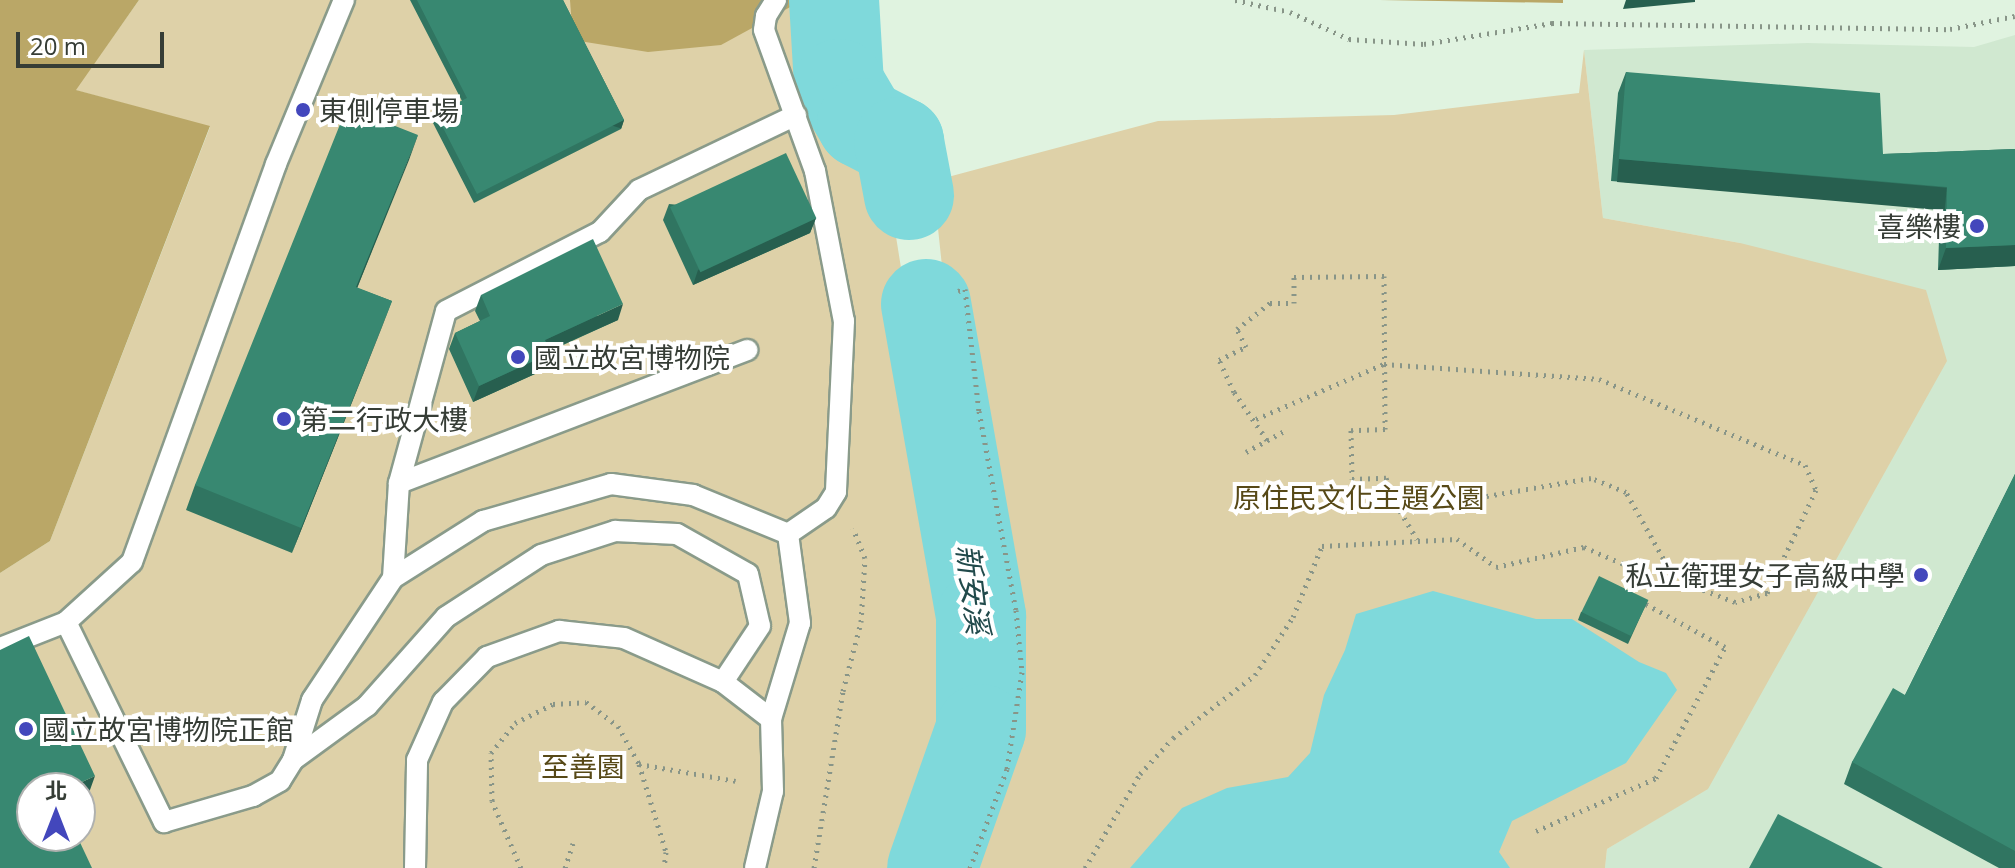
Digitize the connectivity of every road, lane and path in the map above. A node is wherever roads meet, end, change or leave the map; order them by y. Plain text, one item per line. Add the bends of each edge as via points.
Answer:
1 (344, 0) edge
2 (776, 0) edge
3 (1235, 0) edge
4 (2015, 16) edge
5 (796, 115) junction
6 (958, 291) dead end
7 (748, 350) dead end
8 (1384, 364) junction
9 (1256, 419) junction
10 (1286, 430) dead end
11 (1267, 440) junction
12 (1246, 452) dead end
13 (399, 483) junction
14 (826, 508) junction
15 (1400, 511) junction
16 (788, 534) junction
17 (1417, 539) junction
18 (393, 578) junction
19 (66, 622) junction
20 (0, 648) edge
21 (723, 682) junction
22 (771, 719) junction
23 (293, 760) junction
24 (639, 764) junction
25 (742, 783) dead end
26 (1536, 831) dead end
27 (573, 843) dead end
28 (415, 868) edge
29 (521, 868) edge
30 (565, 868) edge
31 (664, 868) edge
32 (755, 868) edge
33 (814, 868) edge
34 (970, 868) edge
35 (1085, 868) edge

1 - 19 lane via 276,164 132,562
2 - 5 lane via 764,30
3 - 4 path via 1290,12 1349,39 1424,44 1552,23 1950,29
5 - 13 lane via 639,190 600,232 446,311
5 - 14 lane via 815,171 844,321 836,492
6 - 34 path via 965,289 979,411 1016,610 1022,672 1007,769
7 - 13 lane
8 - 9 path
8 - 9 path via 1384,276 1294,277 1294,303 1270,303 1237,329 1246,347 1219,360 1234,392
8 - 15 path via 1385,429 1351,430 1352,479 1386,478
8 - 15 path via 1599,379 1805,465 1816,490 1767,593 1735,602 1675,579 1626,492 1591,478
9 - 11 path
10 - 11 path
11 - 12 path
13 - 18 lane
14 - 16 lane
14 - 33 path via 848,520 865,558 861,622 843,691
15 - 17 path
16 - 18 lane via 693,495 611,484 483,521
16 - 22 lane via 800,623
17 - 26 path via 1457,539 1496,567 1584,547 1640,571 1631,596 1725,647 1656,778
17 - 35 path via 1322,546 1293,617 1255,675 1173,738 1140,774
18 - 23 lane via 312,700
19 - 20 lane
19 - 23 lane via 164,822 253,796 280,781
21 - 22 lane
21 - 23 lane via 760,626 748,574 677,534 615,531 541,555 446,617 367,706
21 - 28 lane via 624,638 559,631 487,657 443,702 417,760
22 - 32 lane via 773,791
24 - 25 path
24 - 29 path via 618,726 586,702 553,704 515,723 491,753 492,801
24 - 31 path via 666,852
27 - 30 path

